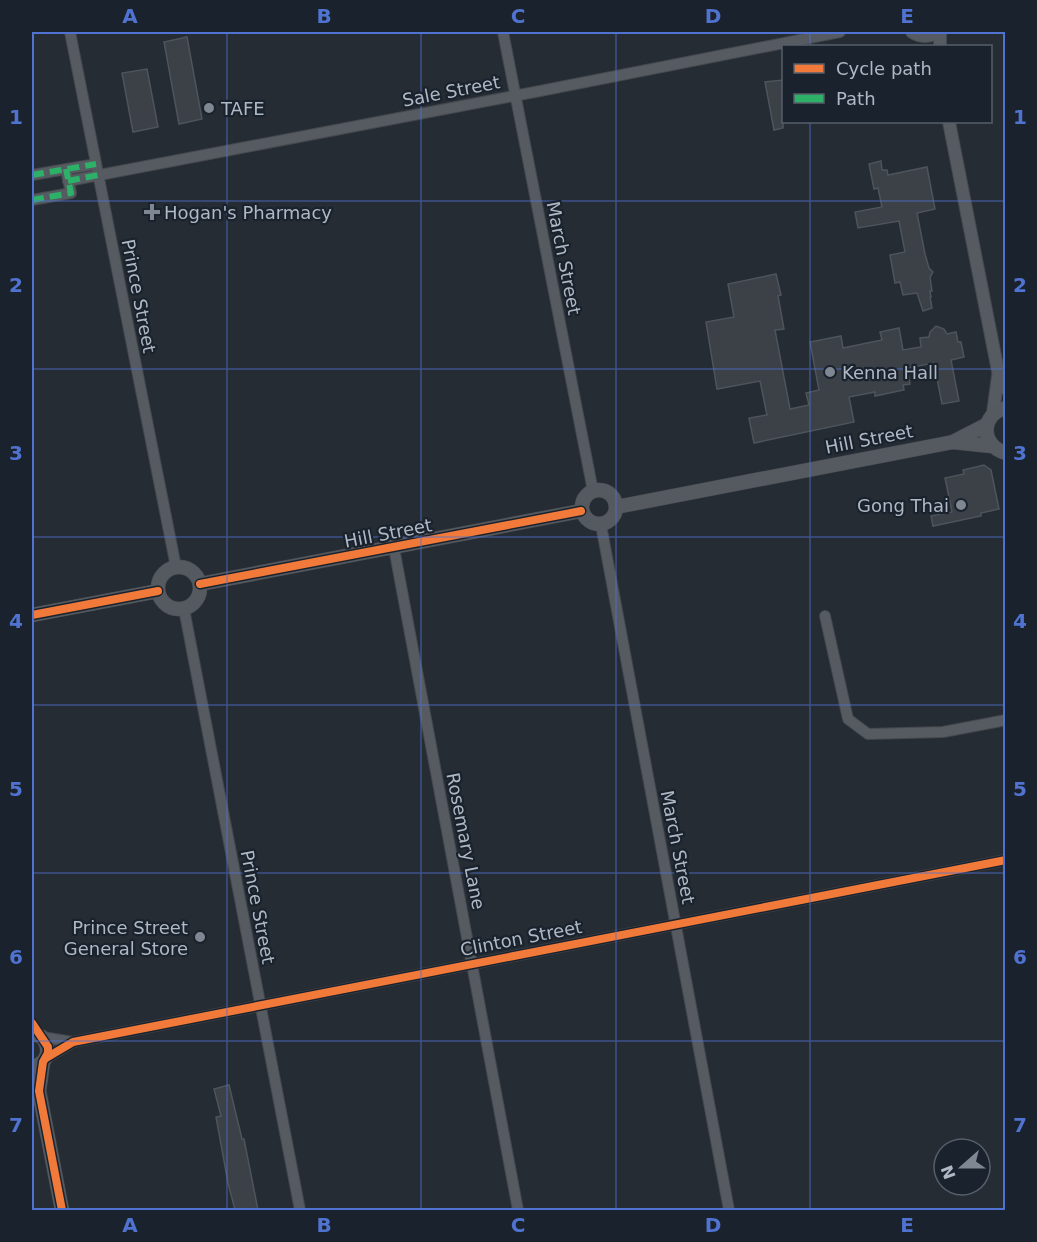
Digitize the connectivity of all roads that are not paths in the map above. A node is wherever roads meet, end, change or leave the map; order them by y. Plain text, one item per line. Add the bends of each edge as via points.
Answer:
1 (70, 32) edge
2 (503, 32) edge
3 (840, 32) edge
4 (940, 32) edge
5 (920, 38) edge
6 (516, 96) junction
7 (950, 123) edge
8 (66, 169) junction
9 (97, 169) junction
10 (32, 175) edge
11 (69, 181) junction
12 (32, 200) edge
13 (998, 371) junction
14 (1005, 389) edge
15 (995, 415) edge
16 (953, 442) junction
17 (991, 446) junction
18 (1005, 454) edge
19 (593, 491) junction
20 (616, 507) junction
21 (582, 511) junction
22 (600, 525) junction
23 (394, 548) junction
24 (176, 567) junction
25 (200, 584) junction
26 (158, 591) junction
27 (184, 609) junction
28 (32, 615) edge
29 (825, 616) dead end
30 (1005, 720) edge
31 (1005, 860) edge
32 (675, 924) junction
33 (472, 963) junction
34 (260, 1004) junction
35 (36, 1032) edge
36 (73, 1042) junction
37 (40, 1062) edge
38 (32, 1078) edge
39 (39, 1091) junction
40 (62, 1210) edge
41 (300, 1210) edge
42 (518, 1210) edge
43 (729, 1210) edge

1 - 9 street, Prince Street
2 - 6 street, March Street
3 - 6 street, Sale Street
4 - 5 street
6 - 9 street, Sale Street
6 - 19 street, March Street
7 - 13 street
8 - 9 street, Sale Street
8 - 10 street, Sale Street
8 - 11 street
9 - 11 street, Sale Street
9 - 24 street, Prince Street
11 - 12 street via 71,193
13 - 14 street
13 - 15 street
15 - 16 main road, Hill Street
15 - 17 main road via 987,440
16 - 17 main road, Hill Street
16 - 20 main road, Hill Street
17 - 18 main road
19 - 20 main road via 606,492 615,500
19 - 21 main road via 584,499
20 - 22 main road via 612,519
21 - 22 main road via 588,522
21 - 23 main road, Hill Street
22 - 32 street, March Street
23 - 25 main road, Hill Street
23 - 33 street, Rosemary Lane
24 - 25 main road via 192,571
24 - 26 main road via 162,575
25 - 27 main road via 197,600
26 - 27 main road via 167,606
26 - 28 main road
27 - 34 street, Prince Street
29 - 30 street via 848,718 868,734 943,732
31 - 32 street, Clinton Street
32 - 33 street, Clinton Street
32 - 43 street, March Street
33 - 34 street, Clinton Street
33 - 42 street, Rosemary Lane
34 - 36 street, Clinton Street
34 - 41 street, Prince Street
35 - 36 street, Clinton Street
35 - 37 main road via 48,1047
36 - 37 street, Clinton Street
37 - 39 main road
38 - 39 main road
39 - 40 main road

